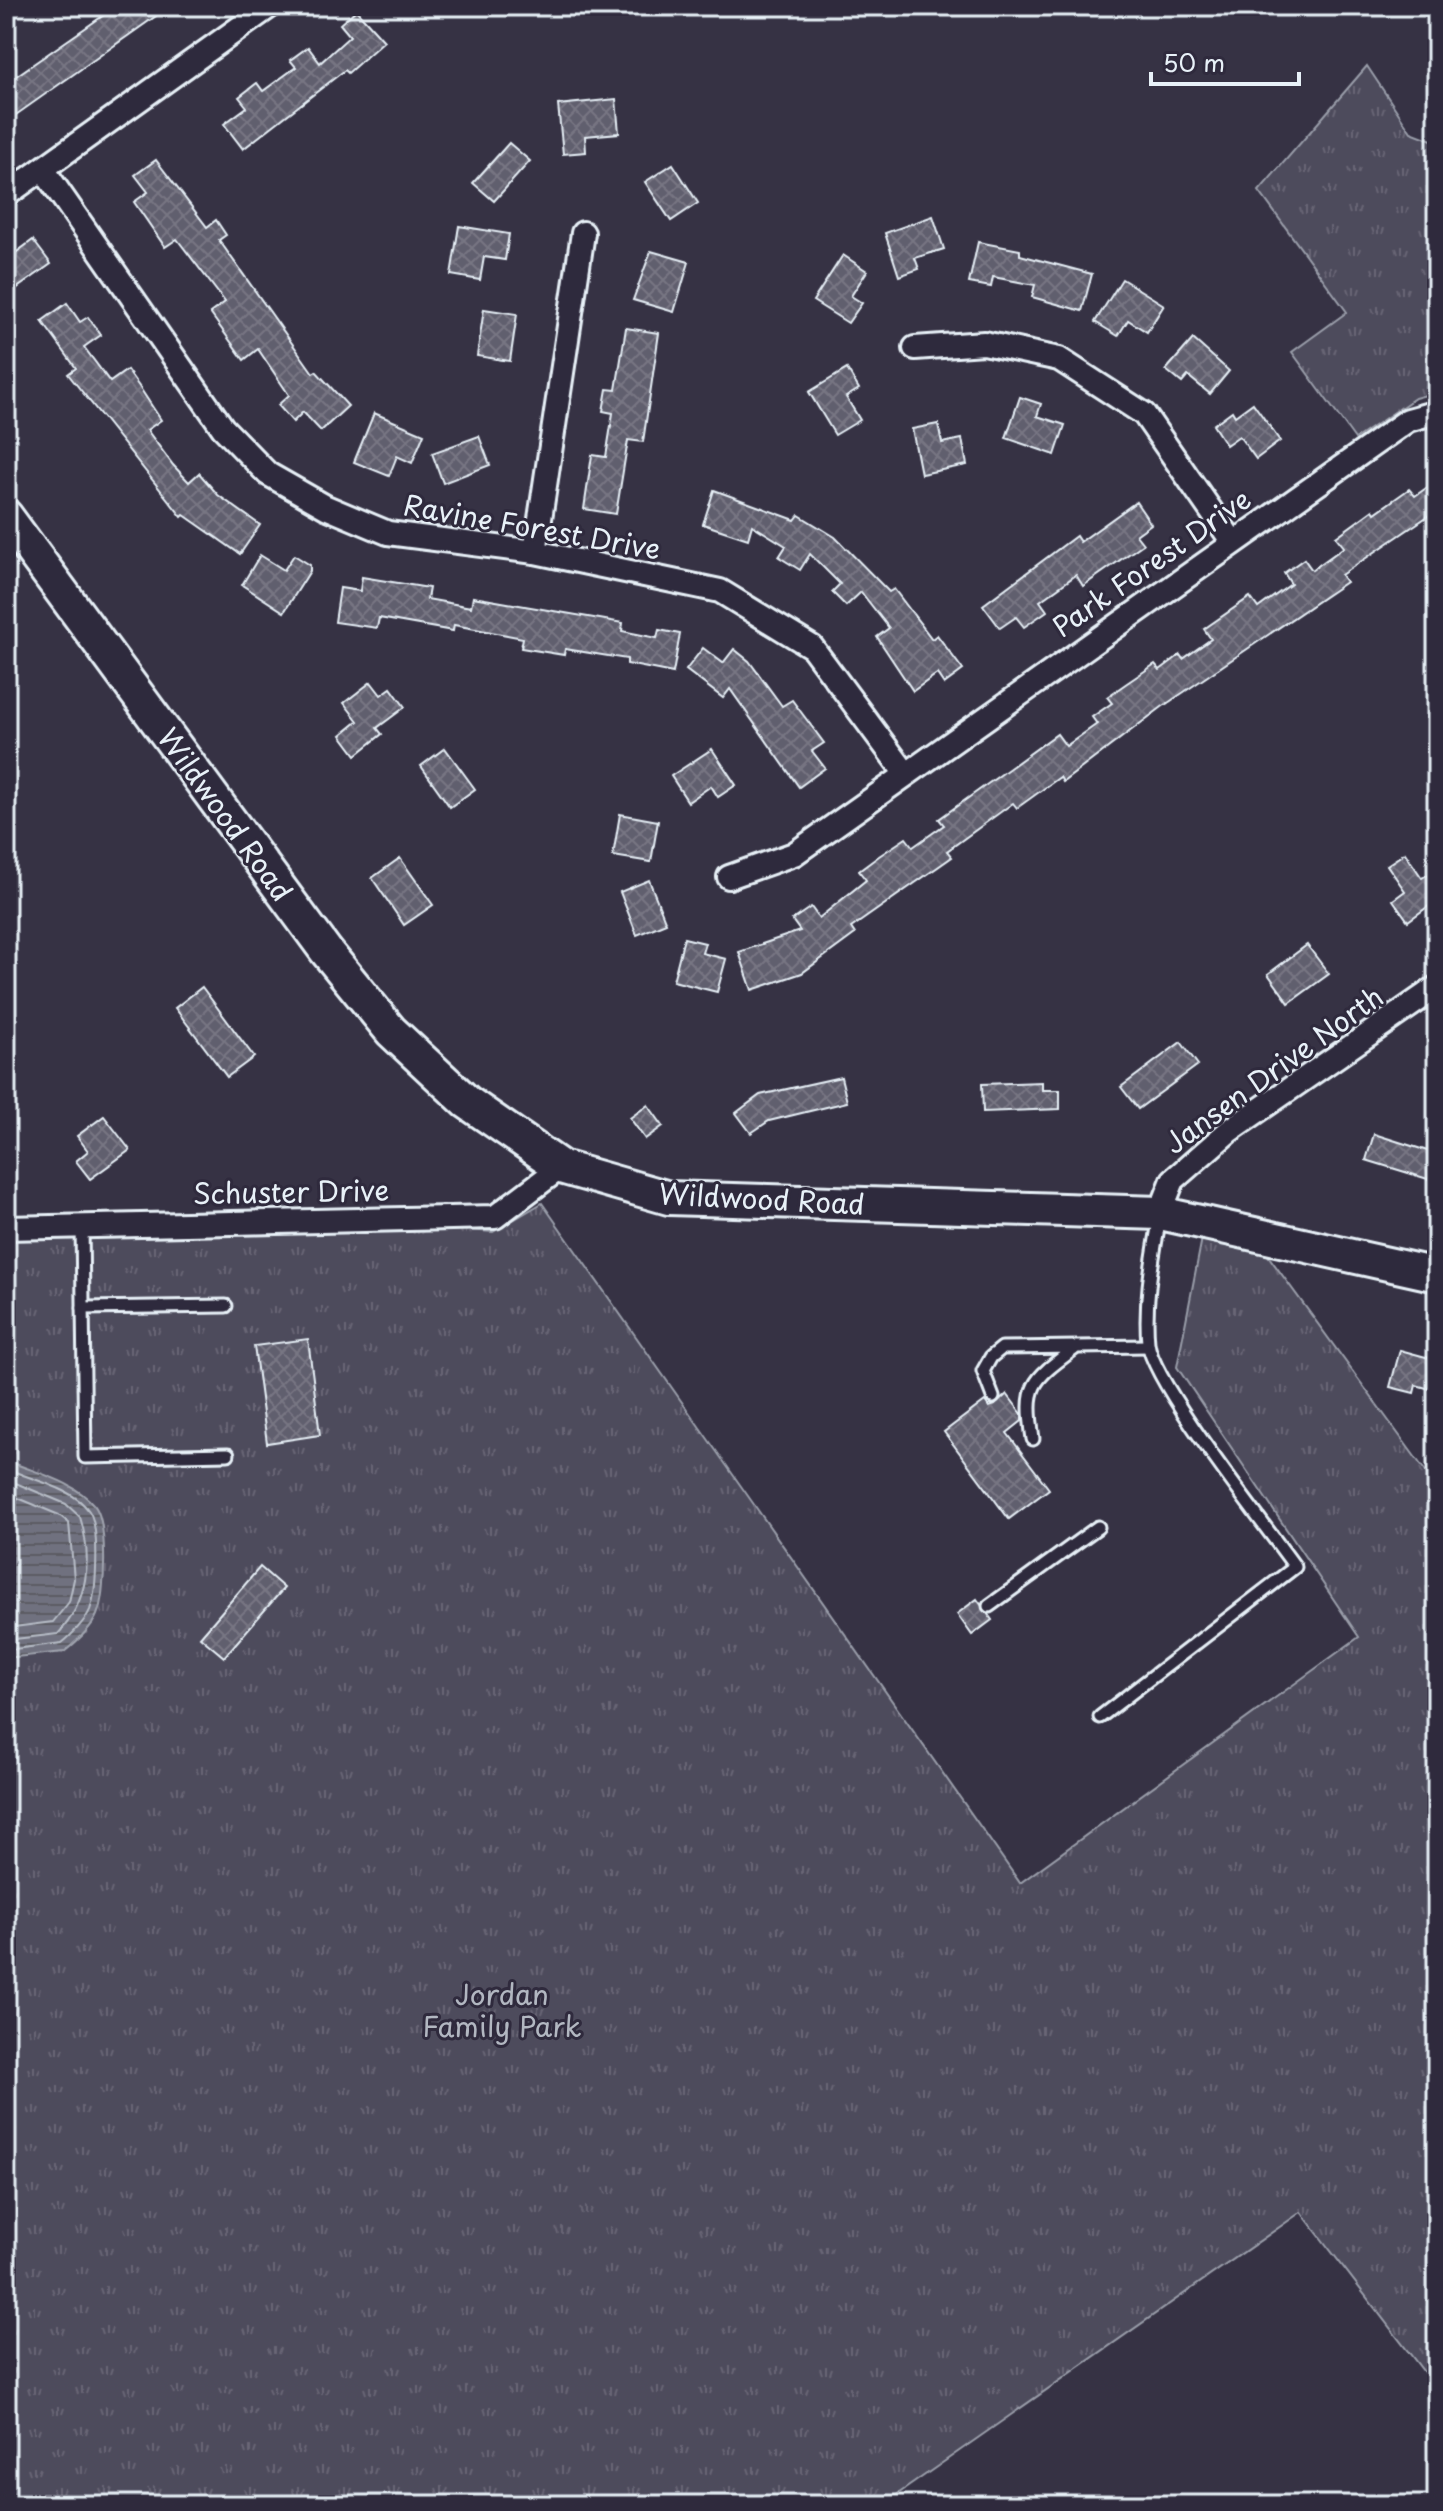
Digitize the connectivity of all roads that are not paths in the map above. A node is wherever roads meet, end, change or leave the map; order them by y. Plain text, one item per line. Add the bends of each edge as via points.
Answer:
1 (270, 6) edge
2 (43, 169) junction
3 (6, 195) edge
4 (583, 233) dead end
5 (915, 348) dead end
6 (1437, 412) edge
7 (6, 516) edge
8 (1232, 541) junction
9 (535, 552) junction
10 (906, 774) junction
11 (729, 877) dead end
12 (1437, 987) edge
13 (561, 1167) junction
14 (1160, 1213) junction
15 (82, 1225) junction
16 (6, 1228) edge
17 (1437, 1275) edge
18 (226, 1306) dead end
19 (83, 1308) junction
20 (1148, 1346) junction
21 (1074, 1349) junction
22 (993, 1397) dead end
23 (1033, 1439) dead end
24 (228, 1454) dead end
25 (1098, 1527) dead end
26 (989, 1606) dead end
27 (1100, 1717) dead end

1 - 2 street
2 - 3 street
2 - 9 street, Ravine Forest Drive via 223,428 268,474 326,507 388,533
4 - 9 street
5 - 8 street via 984,343 1059,359 1144,414
6 - 8 street, Park Forest Drive via 1408,420
7 - 13 street, Wildwood Road via 326,951 391,1031 467,1102
8 - 10 street, Park Forest Drive
9 - 10 street, Ravine Forest Drive via 720,591 812,647
10 - 11 street, Park Forest Drive via 794,854
12 - 14 street, Jansen Drive North via 1229,1131 1173,1180
13 - 14 street, Wildwood Road via 669,1198
13 - 15 street, Schuster Drive via 495,1217
14 - 17 street, Wildwood Road
14 - 20 lane via 1148,1301
15 - 16 street, Schuster Drive
15 - 19 lane
18 - 19 lane
19 - 24 lane via 85,1457
20 - 21 lane
20 - 27 lane via 1179,1403 1295,1567
21 - 22 lane via 1002,1348 983,1371
21 - 23 lane via 1033,1386 1027,1402
25 - 26 lane

